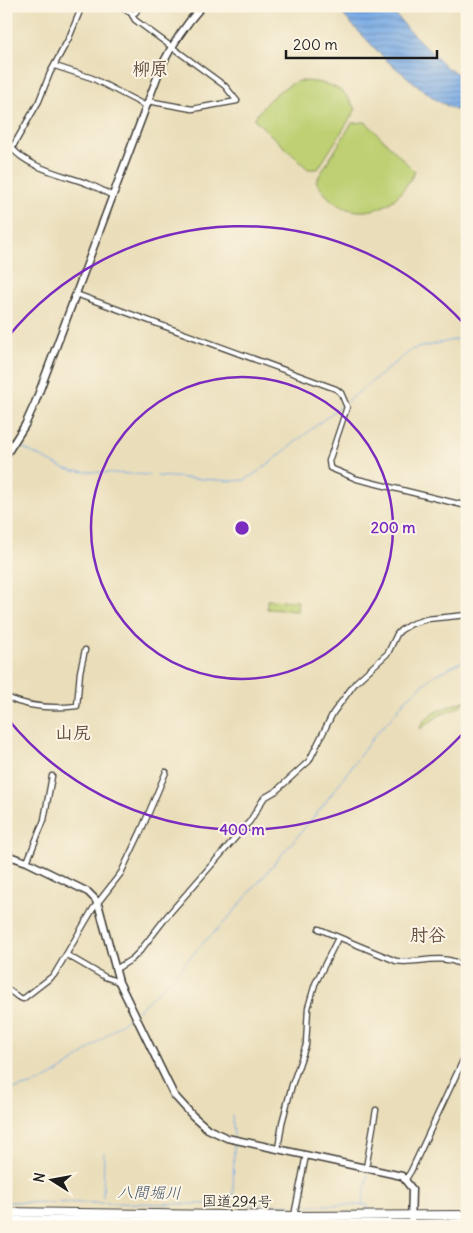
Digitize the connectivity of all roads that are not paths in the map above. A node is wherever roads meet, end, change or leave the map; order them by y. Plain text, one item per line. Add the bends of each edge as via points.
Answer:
1 (82, 6) edge
2 (118, 6) edge
3 (139, 6) edge
4 (202, 6) edge
5 (132, 16) junction
6 (172, 46) junction
7 (55, 66) junction
8 (147, 103) junction
9 (113, 196) junction
10 (76, 294) junction
11 (6, 455) edge
12 (467, 506) edge
13 (467, 615) edge
14 (85, 650) dead end
15 (6, 698) edge
16 (166, 772) dead end
17 (52, 776) dead end
18 (6, 856) edge
19 (28, 862) junction
20 (98, 903) junction
21 (319, 929) dead end
22 (338, 938) junction
23 (67, 955) junction
24 (467, 966) edge
25 (116, 970) junction
26 (120, 982) junction
27 (6, 988) edge
28 (467, 1052) edge
29 (376, 1110) dead end
30 (278, 1149) junction
31 (306, 1155) junction
32 (366, 1168) junction
33 (406, 1179) junction
34 (6, 1212) edge
35 (467, 1215) edge
36 (6, 1220) edge
37 (292, 1222) edge
38 (411, 1222) edge
39 (467, 1223) edge

1 - 7 street
2 - 5 street
3 - 5 street
4 - 6 street
5 - 6 street
6 - 8 street
6 - 8 street via 225,86 238,101 192,110
7 - 8 street via 92,78
7 - 9 street via 39,102 12,148 35,164
8 - 9 street
9 - 10 street
10 - 11 street via 36,404
10 - 12 street via 336,389 347,407 329,461 330,468 356,479
13 - 25 street via 427,619 401,630 388,653 356,682 333,713 308,761 264,798 250,821 140,951
14 - 15 street via 77,706 40,707
16 - 20 street via 121,873
17 - 19 street via 44,820
18 - 19 street
19 - 20 street via 88,892
20 - 23 street
20 - 25 street
21 - 22 street
22 - 24 street via 405,963 448,960
22 - 30 street via 315,984 308,1008 306,1044 291,1088
23 - 26 street
23 - 27 street via 52,977 24,998 18,998
25 - 26 street
26 - 30 street via 168,1083 188,1112 208,1129 227,1138
28 - 33 street
29 - 32 street
30 - 31 street
31 - 32 street
31 - 37 street
32 - 33 street
33 - 38 street via 412,1189
34 - 37 highway, 国道294号
35 - 38 highway, 国道294号
36 - 37 highway, 国道294号
37 - 38 highway, 国道294号
38 - 39 highway, 国道294号

